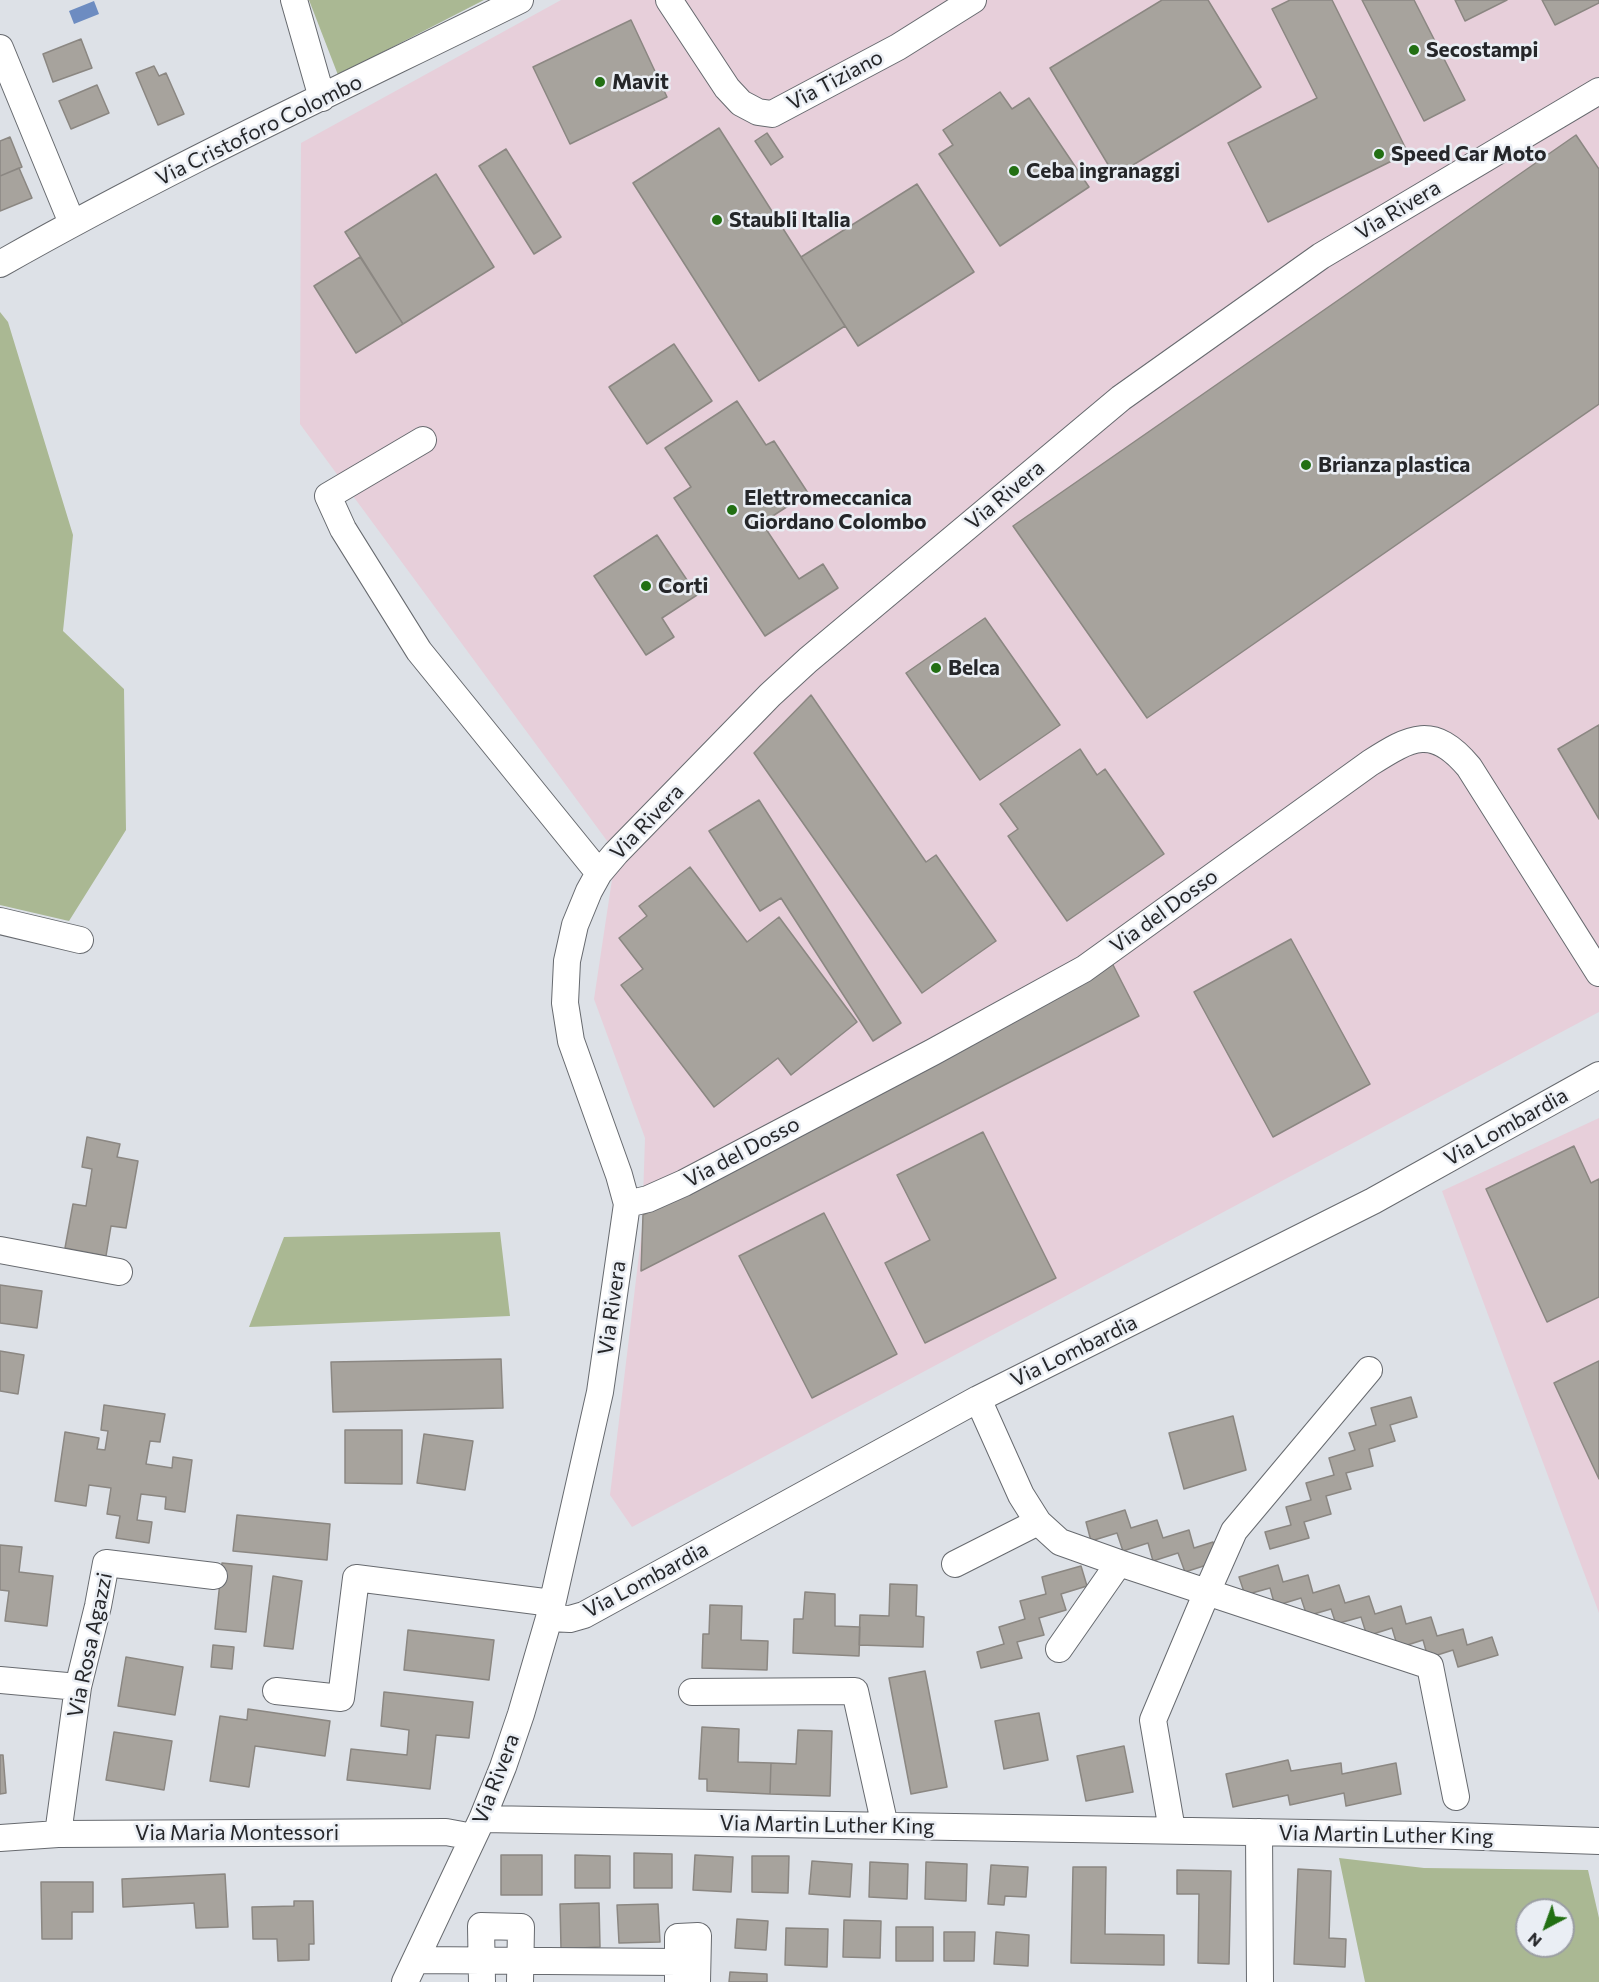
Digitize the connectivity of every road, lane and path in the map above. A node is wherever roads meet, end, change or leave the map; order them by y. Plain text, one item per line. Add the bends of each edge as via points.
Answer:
1 (294, 0) edge
2 (520, 0) edge
3 (669, 0) edge
4 (973, 0) edge
5 (0, 48) edge
6 (1599, 92) edge
7 (322, 98) junction
8 (72, 223) junction
9 (0, 264) edge
10 (423, 440) dead end
11 (599, 873) junction
12 (0, 921) edge
13 (80, 940) dead end
14 (1599, 973) edge
15 (1599, 1075) edge
16 (627, 1204) junction
17 (0, 1250) edge
18 (119, 1272) dead end
19 (1369, 1370) dead end
20 (978, 1399) junction
21 (1038, 1522) junction
22 (1119, 1563) junction
23 (955, 1564) dead end
24 (214, 1576) dead end
25 (1207, 1593) junction
26 (550, 1610) junction
27 (1059, 1649) dead end
28 (0, 1680) edge
29 (78, 1687) junction
30 (276, 1692) dead end
31 (692, 1692) dead end
32 (1456, 1797) dead end
33 (885, 1826) junction
34 (478, 1828) junction
35 (1172, 1830) junction
36 (1258, 1832) junction
37 (58, 1834) junction
38 (0, 1838) edge
39 (1599, 1841) edge
40 (416, 1959) junction
41 (481, 1971) edge
42 (520, 1971) edge
43 (678, 1972) edge
44 (405, 1982) edge
45 (697, 1982) edge
46 (1260, 1982) edge

1 - 7 street
2 - 7 street, Via Cristoforo Colombo
3 - 4 street, Via Tiziano via 727,88 741,103 772,114 898,47
5 - 8 street
6 - 11 street, Via Rivera via 1321,256 1121,398 808,660
7 - 8 street, Via Cristoforo Colombo
8 - 9 street, Via Cristoforo Colombo
10 - 11 street via 328,496 343,529 419,651
11 - 16 street, Via Rivera via 576,925 567,961 565,1003 571,1041
12 - 13 street
14 - 16 street, Via del Dosso via 1464,762 1435,740 1408,741 1370,764 1084,969 684,1183
15 - 20 street, Via Lombardia via 1373,1202
16 - 26 street, Via Rivera via 600,1392
17 - 18 street
19 - 25 street via 1234,1531
20 - 21 street, Via Martin Luther King via 1021,1495
20 - 26 street, Via Lombardia via 584,1615 570,1619
21 - 22 street, Via Martin Luther King via 1060,1542
21 - 23 street
22 - 25 street, Via Martin Luther King
22 - 27 street
24 - 29 street, Via Rosa Agazzi via 106,1563
25 - 32 street, Via Martin Luther King via 1430,1666
25 - 35 street via 1154,1720
26 - 30 street, Via Lombardia via 514,1597 356,1578 340,1698
26 - 34 street, Via Rivera via 521,1714
28 - 29 street
29 - 37 street, Via Rosa Agazzi
31 - 33 street via 855,1691
33 - 34 street, Via Martin Luther King
33 - 35 street, Via Martin Luther King
34 - 37 street, Via Maria Montessori via 446,1832
34 - 40 street, Via Rivera
35 - 36 street, Via Martin Luther King
36 - 39 street, Via Martin Luther King
36 - 46 street
37 - 38 street, Via Maria Montessori
40 - 41 street
40 - 44 street, Via Rivera
41 - 42 street
41 - 42 street via 482,1926 491,1926 520,1927
42 - 43 street
43 - 45 street via 678,1937 698,1936

